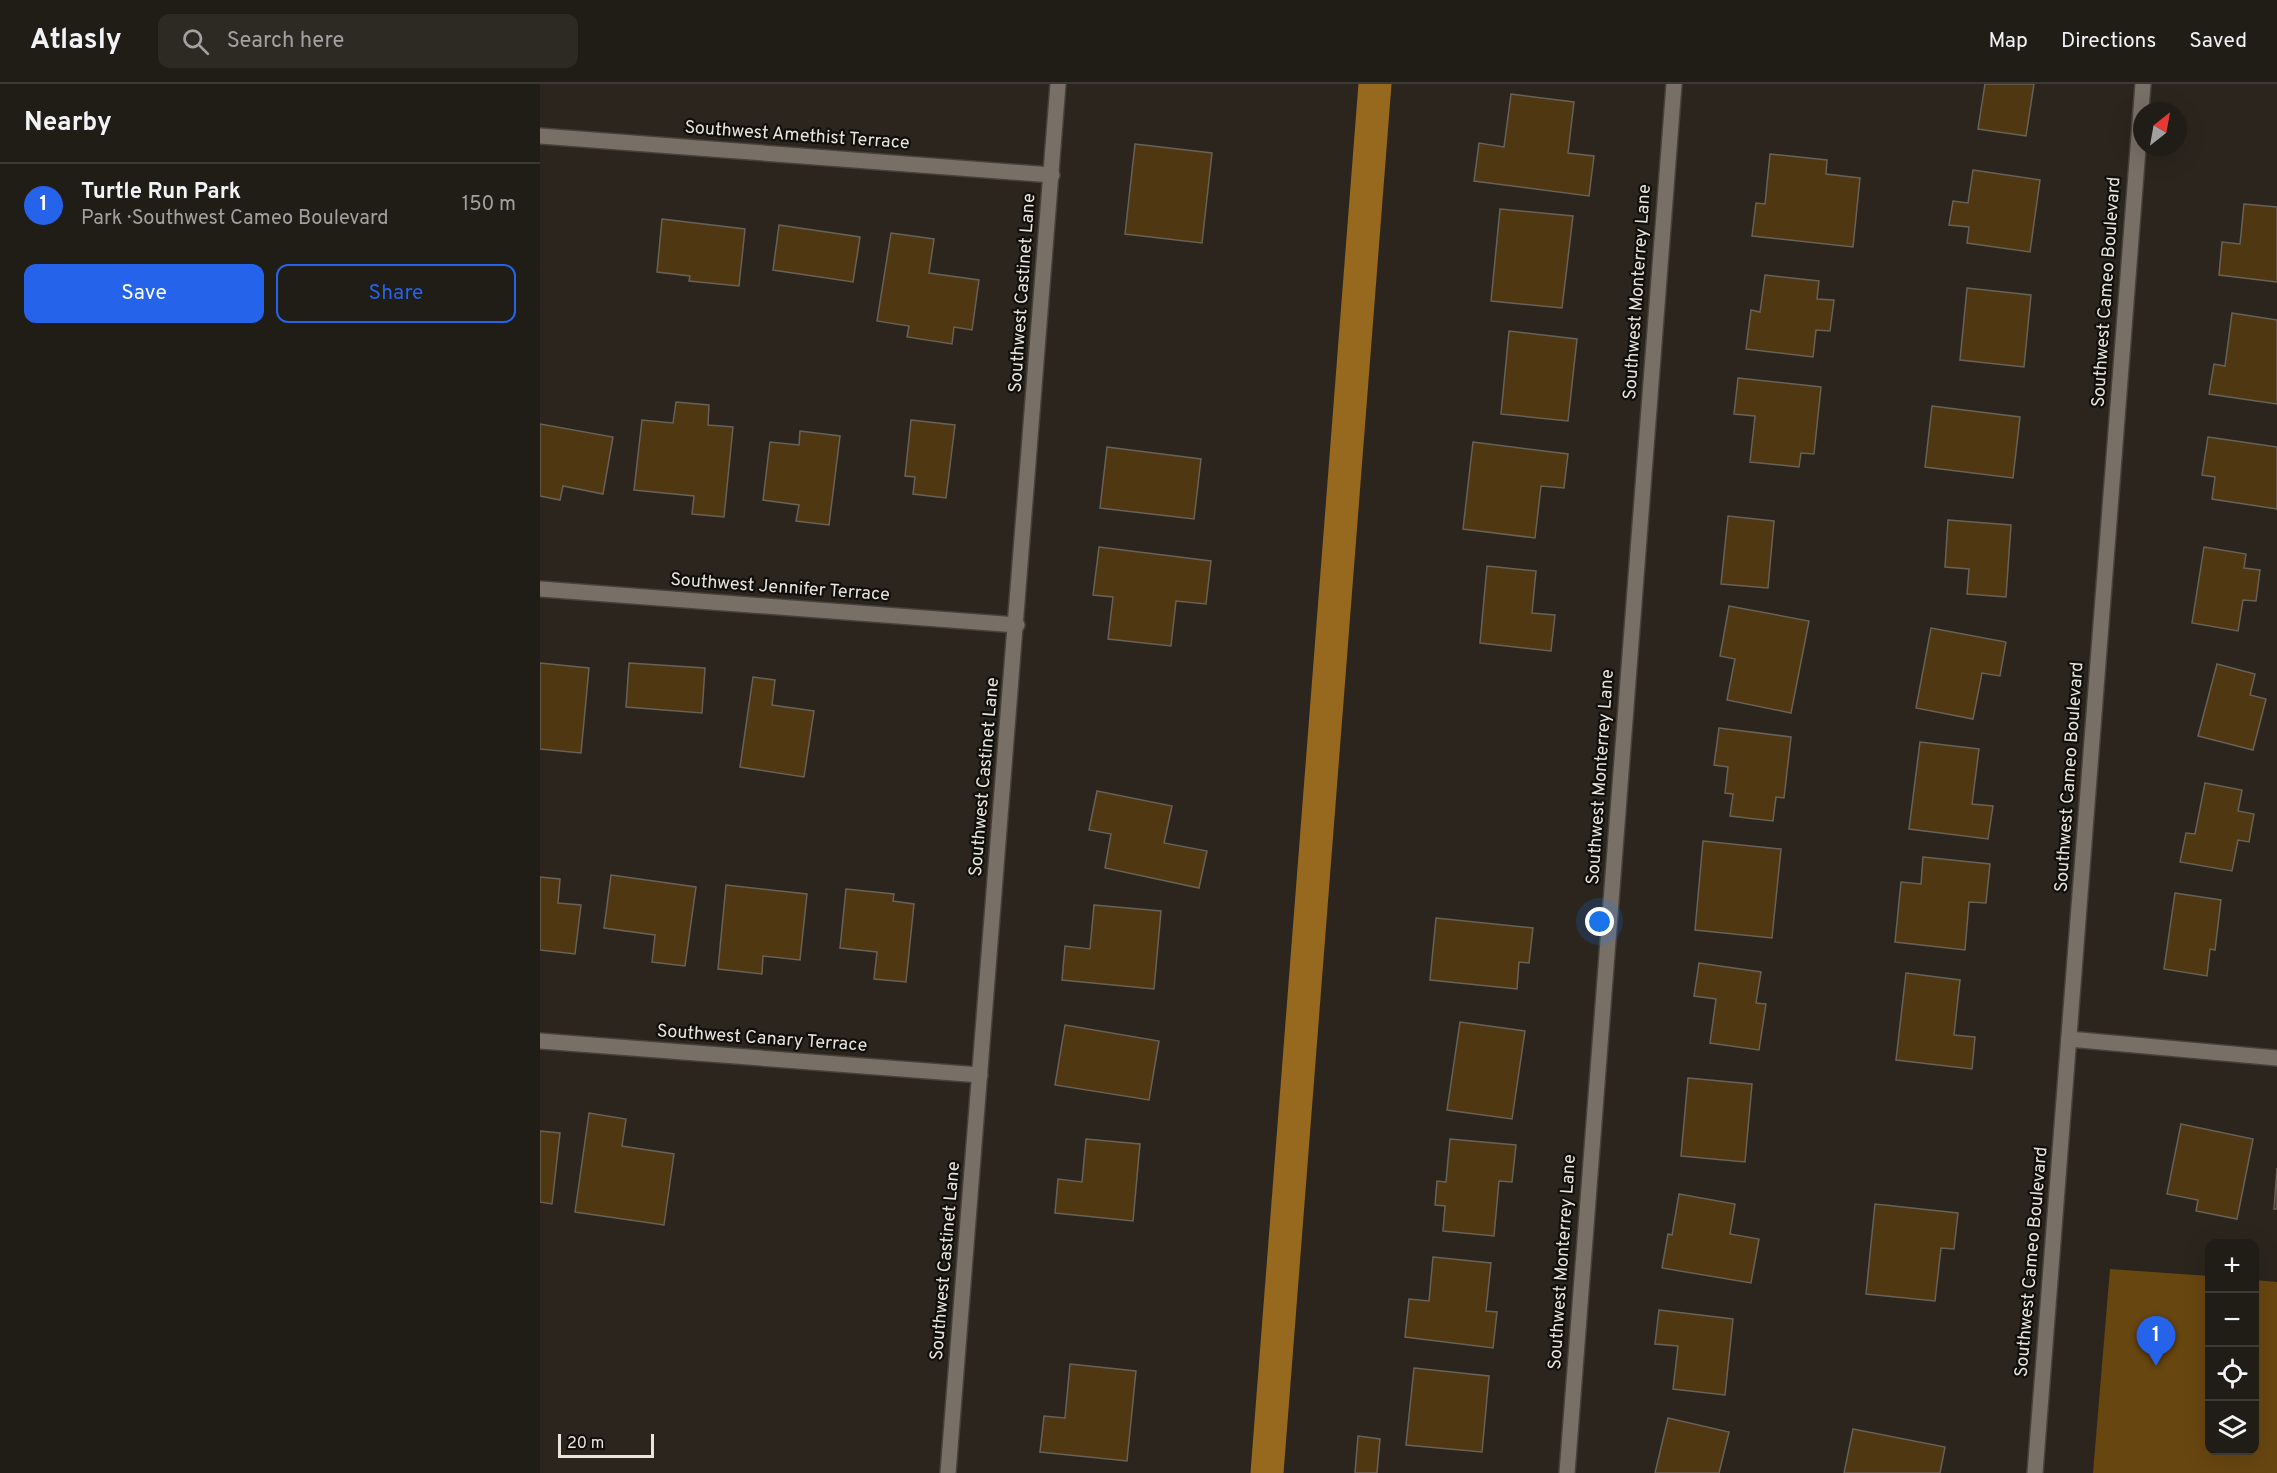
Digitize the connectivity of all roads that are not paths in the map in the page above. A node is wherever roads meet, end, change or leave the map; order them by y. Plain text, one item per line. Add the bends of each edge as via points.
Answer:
1 (1058, 84) edge
2 (1674, 84) edge
3 (2143, 84) edge
4 (540, 136) edge
5 (1052, 175) junction
6 (540, 589) edge
7 (1017, 625) junction
8 (2069, 1039) junction
9 (540, 1041) edge
10 (2277, 1058) edge
11 (980, 1075) junction
12 (948, 1473) edge
13 (1567, 1473) edge
14 (2035, 1473) edge

1 - 5 street, Southwest Castinet Lane
2 - 13 street, Southwest Monterrey Lane
3 - 8 street, Southwest Cameo Boulevard
4 - 5 street, Southwest Amethist Terrace
5 - 7 street, Southwest Castinet Lane
6 - 7 street, Southwest Jennifer Terrace
7 - 11 street, Southwest Castinet Lane
8 - 10 street
8 - 14 street, Southwest Cameo Boulevard
9 - 11 street, Southwest Canary Terrace
11 - 12 street, Southwest Castinet Lane

